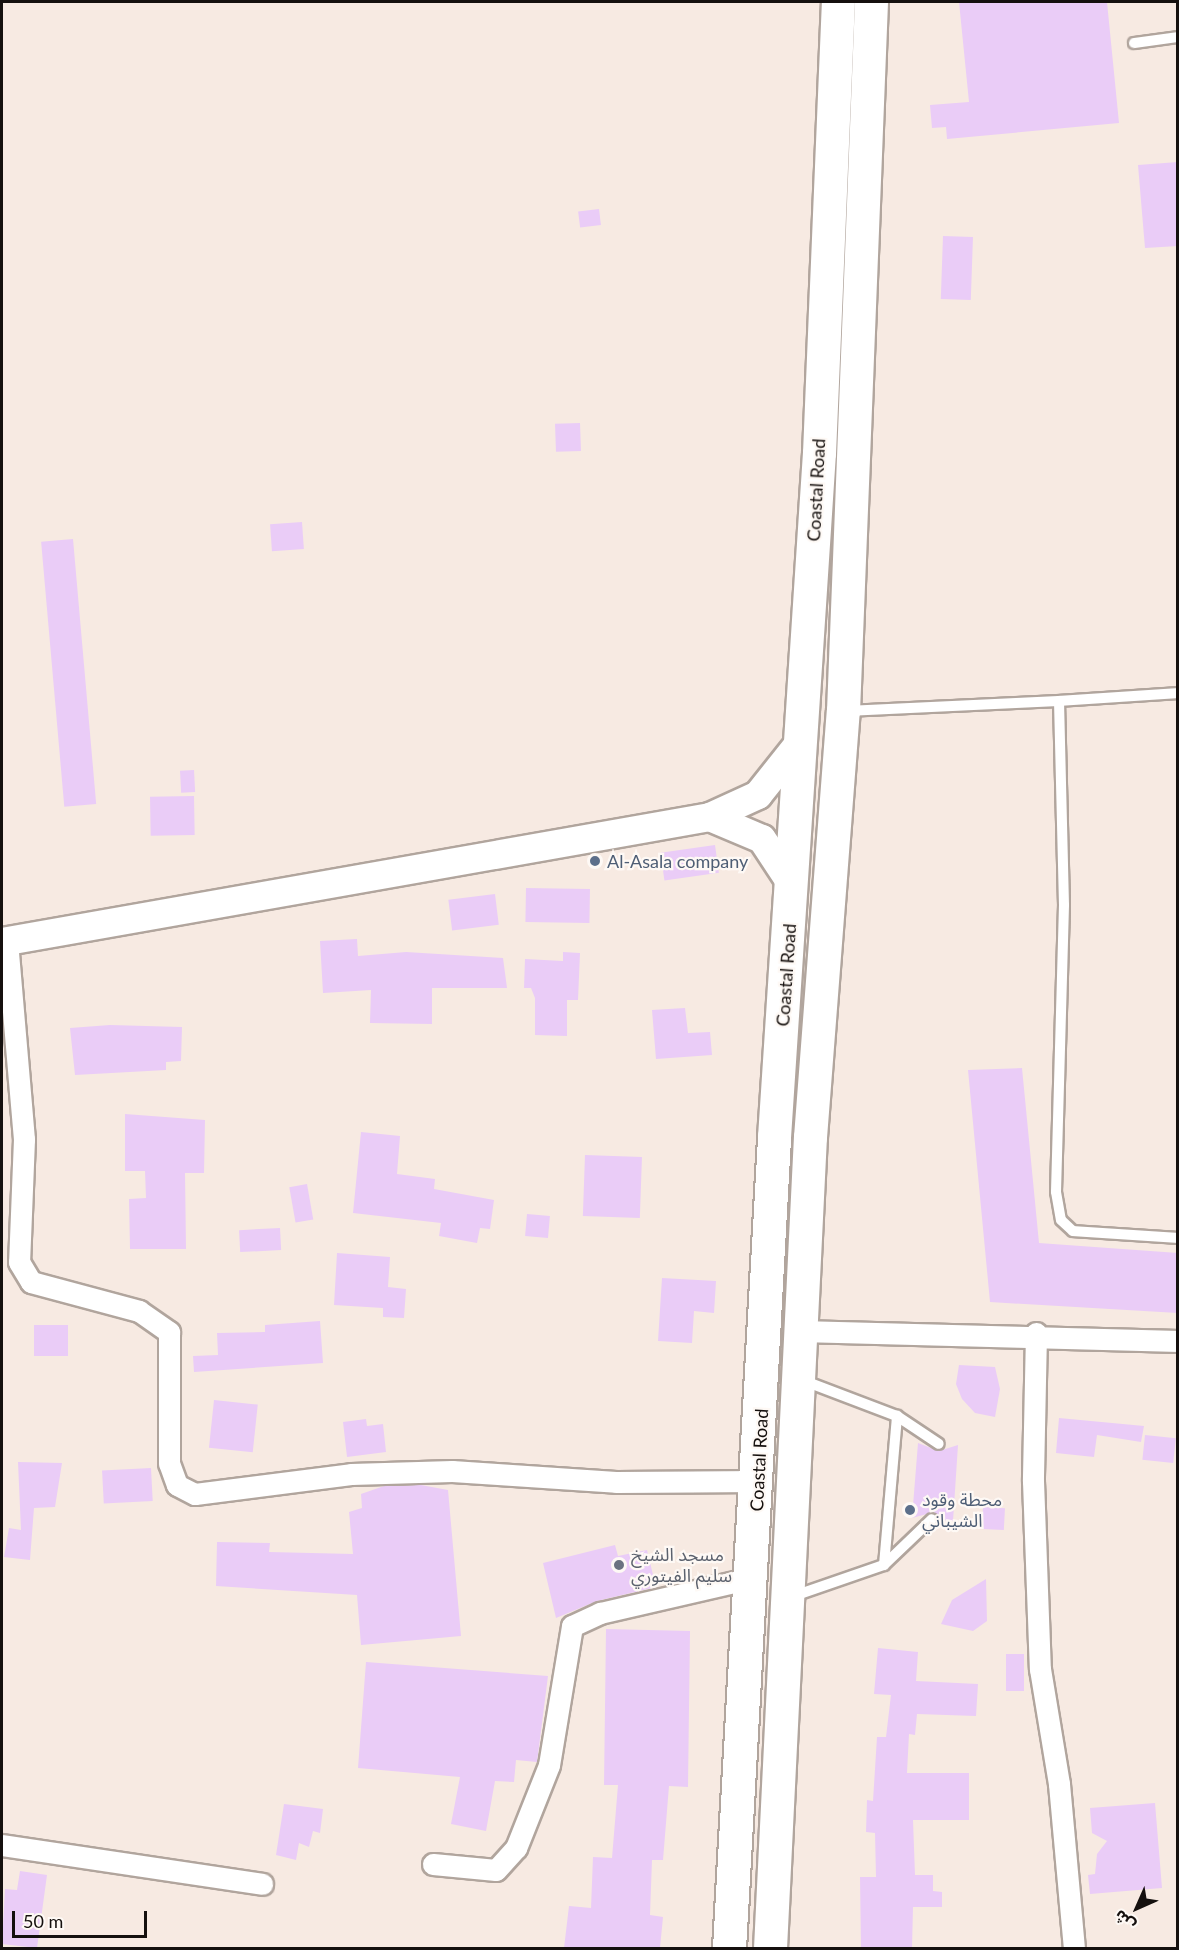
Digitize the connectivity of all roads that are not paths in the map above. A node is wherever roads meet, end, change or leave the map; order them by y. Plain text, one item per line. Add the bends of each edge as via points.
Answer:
1 (838, 2) edge
2 (871, 2) edge
3 (1178, 37) edge
4 (1134, 43) dead end
5 (1178, 693) edge
6 (1059, 701) junction
7 (843, 711) junction
8 (801, 741) junction
9 (710, 817) junction
10 (793, 886) junction
11 (4, 942) edge
12 (774, 1137) junction
13 (810, 1137) junction
14 (1178, 1238) edge
15 (801, 1331) junction
16 (1036, 1333) junction
17 (1178, 1341) edge
18 (796, 1377) junction
19 (897, 1416) junction
20 (939, 1444) dead end
21 (758, 1481) junction
22 (932, 1519) dead end
23 (884, 1565) junction
24 (752, 1578) junction
25 (791, 1597) junction
26 (2, 1845) edge
27 (433, 1864) dead end
28 (262, 1884) dead end
29 (729, 1948) edge
30 (770, 1948) edge
31 (1074, 1948) edge

1 - 8 highway, Coastal Road via 835,150
2 - 7 highway, Coastal Road
3 - 4 lane
5 - 6 lane
6 - 7 lane
6 - 14 lane via 1064,905 1057,1206 1061,1220 1072,1231
7 - 13 highway, Coastal Road
8 - 9 street via 758,795
8 - 10 highway, Coastal Road
9 - 10 street via 762,839
9 - 11 street
10 - 12 highway, Coastal Road
11 - 21 street via 24,1139 19,1262 31,1282 139,1311 169,1332 169,1463 177,1485 195,1494 351,1474 452,1471 616,1482
12 - 13 highway
12 - 21 highway, Coastal Road
13 - 15 highway, Coastal Road
15 - 16 street
15 - 18 highway, Coastal Road
16 - 17 street
16 - 31 street via 1033,1481 1040,1669 1059,1784
18 - 19 lane
18 - 25 highway, Coastal Road
19 - 20 lane
19 - 23 lane
21 - 24 highway, Coastal Road
22 - 23 lane
23 - 25 lane
24 - 27 street via 600,1613 572,1626 549,1765 516,1848 496,1870
24 - 29 highway, Coastal Road
25 - 30 highway, Coastal Road
26 - 28 street

